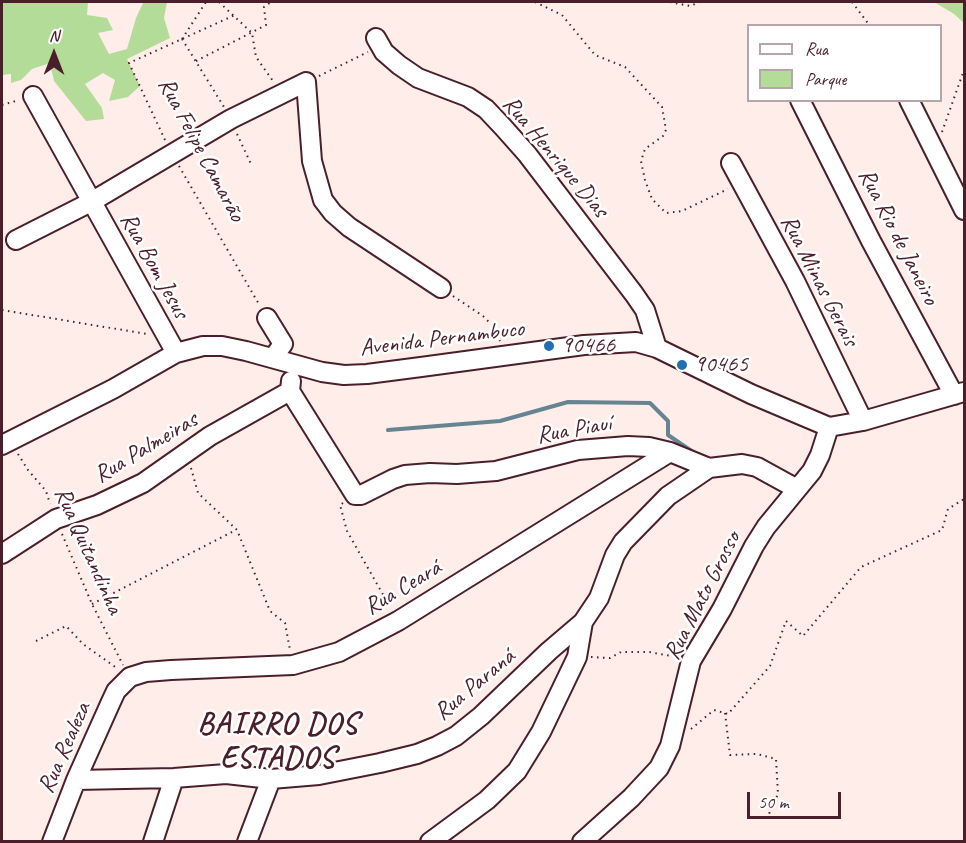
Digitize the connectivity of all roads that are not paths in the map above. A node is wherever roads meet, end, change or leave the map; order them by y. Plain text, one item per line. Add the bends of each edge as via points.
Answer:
1 (378, 42) road end
2 (33, 96) road end
3 (801, 102) edge
4 (910, 102) edge
5 (730, 163) dead end
6 (91, 202) junction
7 (964, 210) edge
8 (16, 240) dead end
9 (441, 288) road end
10 (267, 318) road end
11 (171, 345) junction
12 (657, 348) junction
13 (273, 358) junction
14 (292, 364) junction
15 (290, 391) junction
16 (959, 394) edge
17 (863, 421) junction
18 (829, 427) junction
19 (6, 443) edge
20 (670, 452) junction
21 (709, 468) junction
22 (797, 489) junction
23 (2, 554) edge
24 (583, 622) junction
25 (130, 677) joint
26 (174, 778) junction
27 (271, 779) junction
28 (76, 780) junction
29 (52, 842) edge
30 (153, 842) edge
31 (248, 842) edge
32 (430, 842) edge
33 (582, 842) edge

1 - 12 street, Rua Henrique Dias via 384,52 418,78 468,97 492,115 527,154 634,294 645,310
2 - 6 street, Rua Bom Jesus
3 - 16 street, Rua Rio de Janeiro via 872,241
4 - 7 street
5 - 17 street, Rua Minas Gerais via 795,282
6 - 8 street
6 - 9 street via 231,119 306,82 312,161 323,200 349,227
6 - 11 street, Rua Bom Jesus
10 - 13 street via 283,344
11 - 13 street, Avenida Pernambuco via 222,346
11 - 19 street, Avenida Pernambuco via 113,389
12 - 14 street, Avenida Pernambuco via 636,342 613,342 344,375
12 - 18 street, Avenida Pernambuco
13 - 14 street, Avenida Pernambuco
14 - 15 street
15 - 20 street, Rua Piauí via 355,495 405,475 496,471 578,450 627,446
15 - 23 street, Rua Palmeiras via 210,436 143,483 56,519
16 - 17 street
17 - 18 street
18 - 22 street, Rua Mato Grosso via 812,471
20 - 21 street, Rua Piauí
20 - 25 street, Rua Ceará via 398,621 339,652 293,665 146,672
21 - 22 street, Rua Piauí via 742,464 757,467
21 - 24 street, Rua Paraná via 668,496 623,542
22 - 33 street, Rua Mato Grosso via 754,546 691,661 670,746 659,768
24 - 27 street, Rua Paraná via 481,716 437,746 329,773
24 - 32 street via 577,657 541,732 517,771 487,800
25 - 28 street, Rua Realeza via 116,692
26 - 27 street, Rua Paraná via 226,774
26 - 28 street, Rua Paraná
26 - 30 street
27 - 31 street
28 - 29 street, Rua Realeza

